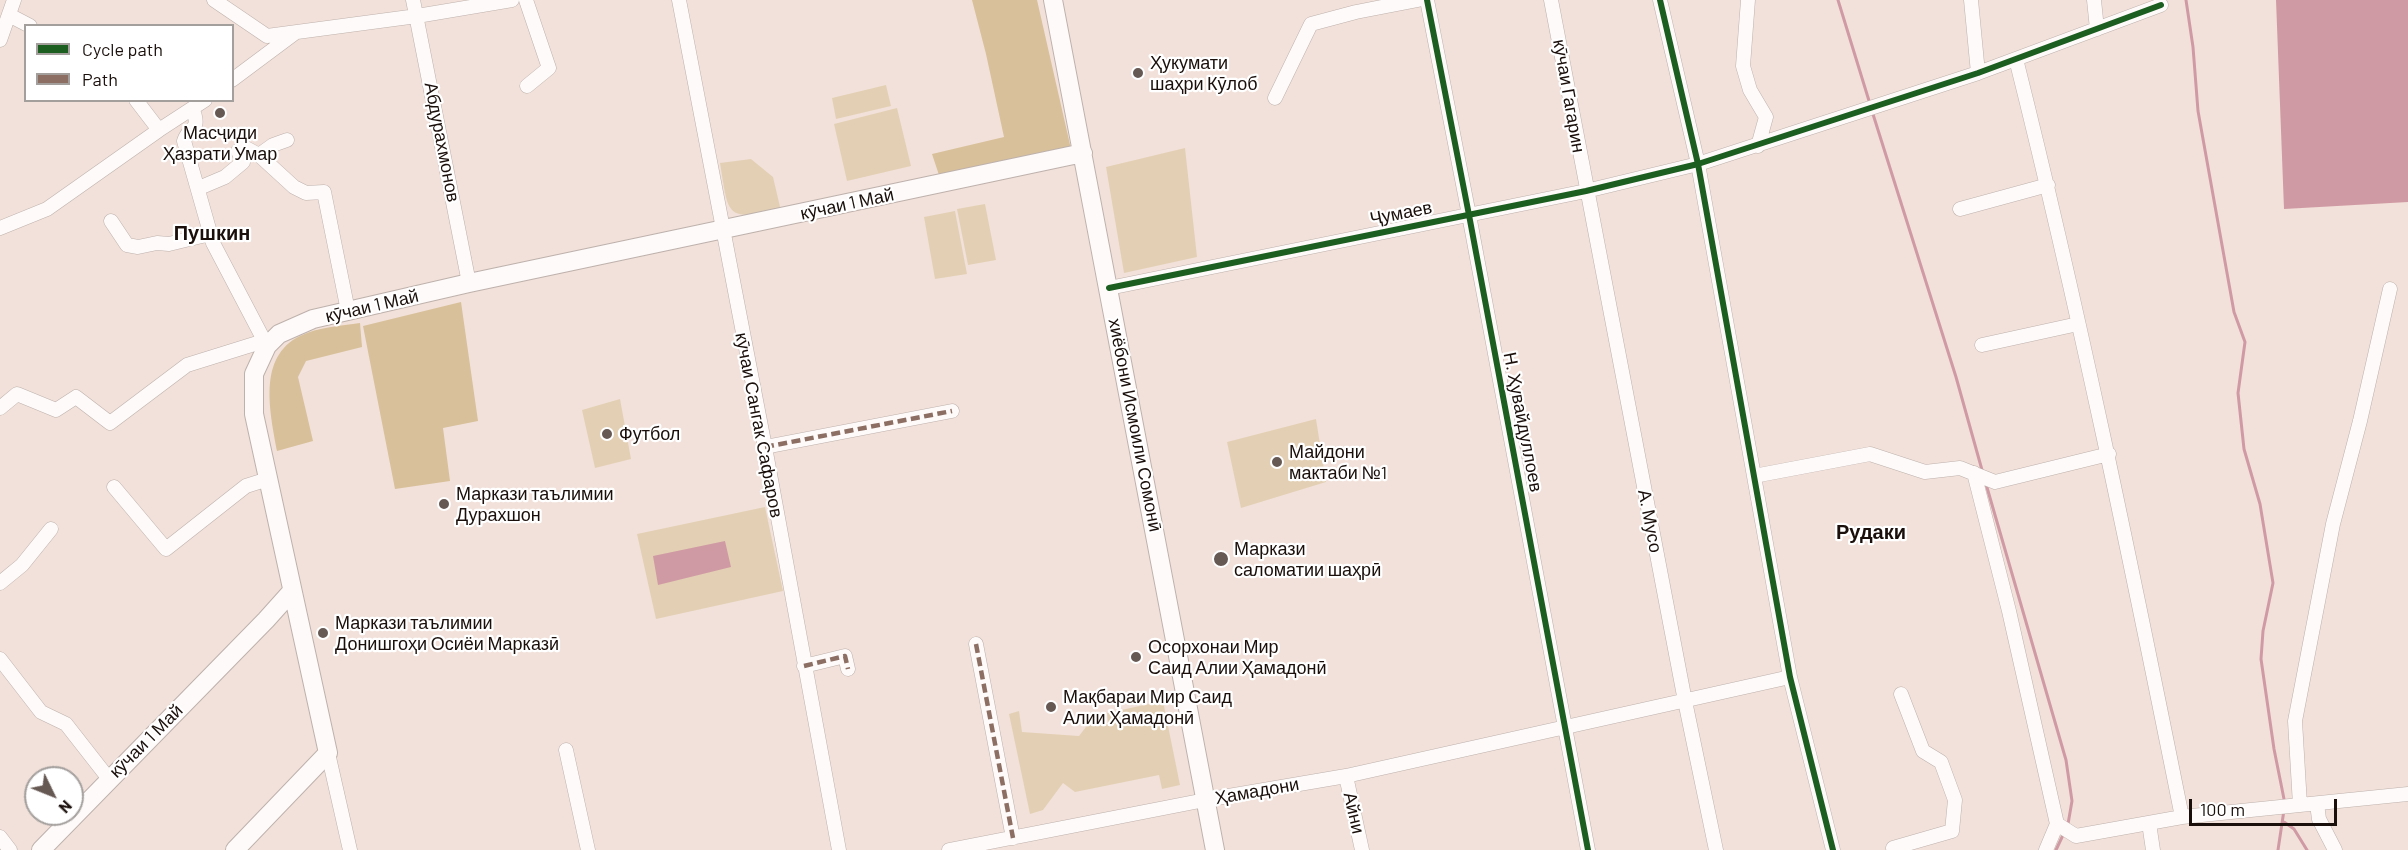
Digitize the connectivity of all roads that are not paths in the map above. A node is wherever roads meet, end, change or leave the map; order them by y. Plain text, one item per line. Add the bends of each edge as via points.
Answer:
1 (14, 0) edge
2 (214, 0) edge
3 (413, 0) edge
4 (512, 0) edge
5 (526, 0) edge
6 (679, 0) edge
7 (1053, 0) edge
8 (1418, 0) edge
9 (1427, 0) edge
10 (1551, 0) edge
11 (1660, 0) edge
12 (1748, 0) edge
13 (1971, 0) edge
14 (2094, 0) edge
15 (2161, 5) dead end
16 (9, 15) junction
17 (417, 16) junction
18 (26, 24) edge
19 (2097, 29) junction
20 (297, 32) junction
21 (0, 40) edge
22 (2016, 59) junction
23 (1978, 73) junction
24 (234, 79) edge
25 (527, 86) dead end
26 (1275, 98) dead end
27 (138, 102) edge
28 (203, 102) edge
29 (193, 110) junction
30 (159, 130) junction
31 (287, 140) dead end
32 (1758, 146) junction
33 (1083, 153) junction
34 (259, 155) junction
35 (1698, 164) junction
36 (2048, 185) junction
37 (198, 188) junction
38 (1586, 191) junction
39 (1960, 209) dead end
40 (1469, 215) junction
41 (111, 221) dead end
42 (0, 228) edge
43 (722, 231) junction
44 (210, 234) junction
45 (469, 283) junction
46 (1108, 288) junction
47 (2390, 289) dead end
48 (348, 311) junction
49 (2078, 324) junction
50 (266, 343) junction
51 (1982, 345) dead end
52 (0, 408) edge
53 (952, 411) dead end
54 (765, 447) junction
55 (2109, 454) junction
56 (1974, 473) junction
57 (1754, 476) junction
58 (268, 479) junction
59 (114, 487) dead end
60 (51, 529) dead end
61 (0, 583) edge
62 (292, 591) junction
63 (976, 644) dead end
64 (0, 660) edge
65 (804, 666) junction
66 (848, 669) dead end
67 (1790, 677) junction
68 (1901, 694) dead end
69 (1685, 701) junction
70 (1565, 729) junction
71 (566, 750) dead end
72 (328, 753) junction
73 (1346, 776) junction
74 (109, 779) junction
75 (2408, 794) edge
76 (1205, 800) junction
77 (2317, 804) junction
78 (2295, 806) junction
79 (2182, 817) junction
80 (2149, 823) junction
81 (2057, 824) junction
82 (0, 837) edge
83 (1013, 838) junction
84 (10, 850) edge
85 (41, 850) edge
86 (235, 850) edge
87 (350, 850) edge
88 (588, 850) edge
89 (839, 850) edge
90 (949, 850) edge
91 (1215, 850) edge
92 (1362, 850) edge
93 (1588, 850) edge
94 (1716, 850) edge
95 (1833, 850) edge
96 (1894, 850) edge
97 (2046, 850) edge
98 (2152, 850) edge
99 (2335, 850) edge

1 - 16 street
2 - 20 street via 267,36
3 - 17 street, Абдурахмонов
4 - 17 street
5 - 25 street via 549,68
6 - 43 street, кӯчаи Сангак Сафаров
7 - 33 main road, хиёбони Исмоили Сомонӣ
8 - 26 street via 1311,24
9 - 40 street, Н. Ҳувайдуллоев
10 - 38 street, кӯчаи Гагарин
11 - 35 street
12 - 32 street via 1743,66 1750,90 1766,117
13 - 23 street
14 - 19 street
15 - 19 street, Ҷумаев
16 - 18 street
16 - 21 street
17 - 20 street
17 - 45 street, Абдурахмонов
19 - 22 street, Ҷумаев
20 - 24 street
22 - 23 street, Ҷумаев
22 - 36 street
23 - 32 street, Ҷумаев
27 - 30 street
28 - 29 street
29 - 30 street
29 - 37 street via 197,121 184,141
30 - 42 street via 47,209
31 - 34 street
32 - 35 street, Ҷумаев
33 - 43 main road, кӯчаи 1 Май
33 - 46 main road, хиёбони Исмоили Сомонӣ
34 - 37 street via 244,147 238,152 243,162 225,177
34 - 48 street via 294,188 306,193 324,192
35 - 38 street, Ҷумаев
35 - 57 street
36 - 39 street
36 - 49 street
37 - 44 street
38 - 40 street, Ҷумаев
38 - 69 street, А. Мусо
40 - 46 street, Ҷумаев
40 - 70 street, Н. Ҳувайдуллоев
41 - 44 street via 128,245 138,247
43 - 45 main road, кӯчаи 1 Май
43 - 54 street, кӯчаи Сангак Сафаров
44 - 50 street
45 - 48 main road, кӯчаи 1 Май
46 - 76 main road, хиёбони Исмоили Сомонӣ
47 - 78 street via 2333,524 2295,722
48 - 50 main road, кӯчаи 1 Май via 296,325
49 - 51 street
49 - 55 street
50 - 52 street via 187,365 110,423 76,397 56,410 17,394
50 - 58 main road, кӯчаи 1 Май via 254,374 253,391
53 - 54 street
54 - 65 street, кӯчаи Сангак Сафаров
55 - 56 street via 1995,482
55 - 79 street
56 - 57 street via 1960,468 1925,472 1870,454
56 - 81 street
57 - 67 street
58 - 59 street via 246,486 166,549
58 - 62 main road, кӯчаи 1 Май
60 - 61 street
62 - 72 main road
62 - 74 main road, кӯчаи 1 Май
63 - 83 street
64 - 74 street via 41,712 66,724
65 - 66 street via 845,656
65 - 89 street, кӯчаи Сангак Сафаров
67 - 69 street, Ҳамадони
67 - 95 street
68 - 96 street via 1923,751 1941,762 1955,800 1952,831
69 - 70 street, Ҳамадони
69 - 94 street, А. Мусо
70 - 73 street, Ҳамадони
70 - 93 street, Н. Ҳувайдуллоев
71 - 88 street
72 - 86 main road
72 - 87 street
73 - 76 street, Ҳамадони
73 - 92 street, Айни
74 - 85 main road, кӯчаи 1 Май
75 - 77 street
76 - 83 street, Ҳамадони
76 - 91 main road, хиёбони Исмоили Сомонӣ
77 - 78 street
77 - 99 street via 2319,819
78 - 79 street
79 - 80 street
80 - 81 street via 2076,836
80 - 98 street
81 - 97 street
82 - 84 street
83 - 90 street, Ҳамадони

